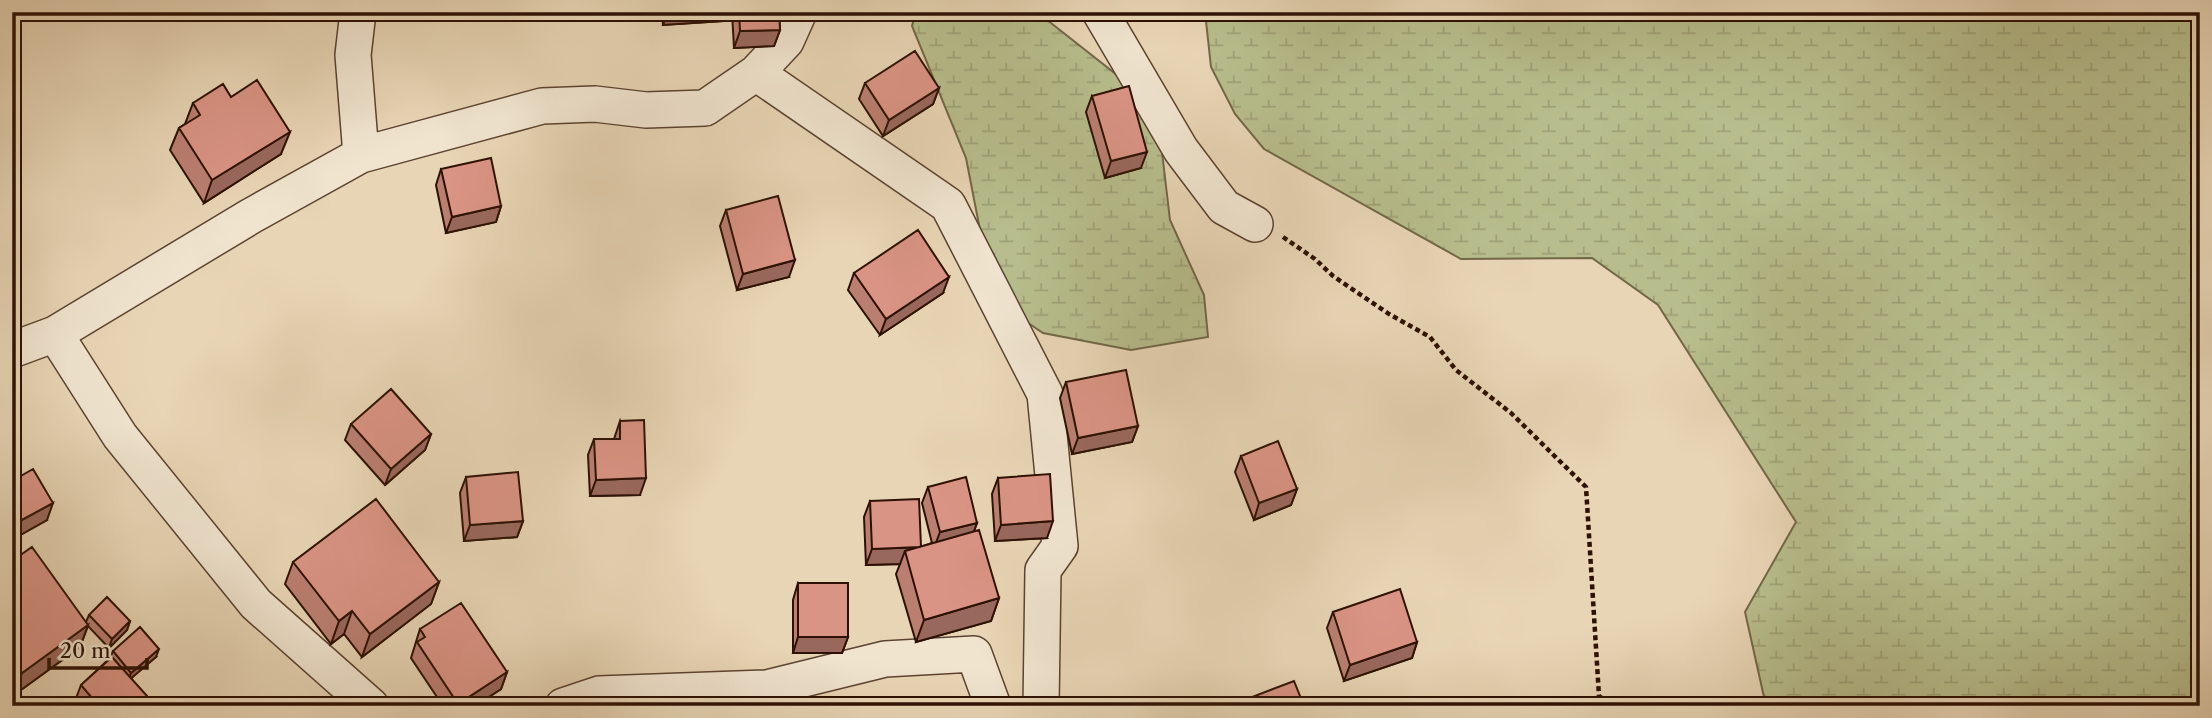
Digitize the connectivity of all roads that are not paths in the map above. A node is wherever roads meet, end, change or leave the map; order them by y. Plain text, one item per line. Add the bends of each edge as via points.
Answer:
1 (359, 12) edge
2 (799, 12) edge
3 (1100, 12) edge
4 (756, 73) junction
5 (361, 155) junction
6 (1255, 224) road end
7 (55, 334) junction
8 (12, 350) edge
9 (371, 706) edge
10 (563, 706) edge
11 (993, 706) edge
12 (1041, 706) edge

1 - 5 street via 353,55
2 - 4 street via 786,41
3 - 6 street via 1181,150 1224,207
4 - 5 street via 705,107 542,106
4 - 12 street via 948,205 1045,394 1060,546 1042,570
5 - 7 street
7 - 8 street
7 - 9 street via 120,436 256,604
10 - 11 street via 599,694 767,688 885,659 974,654

